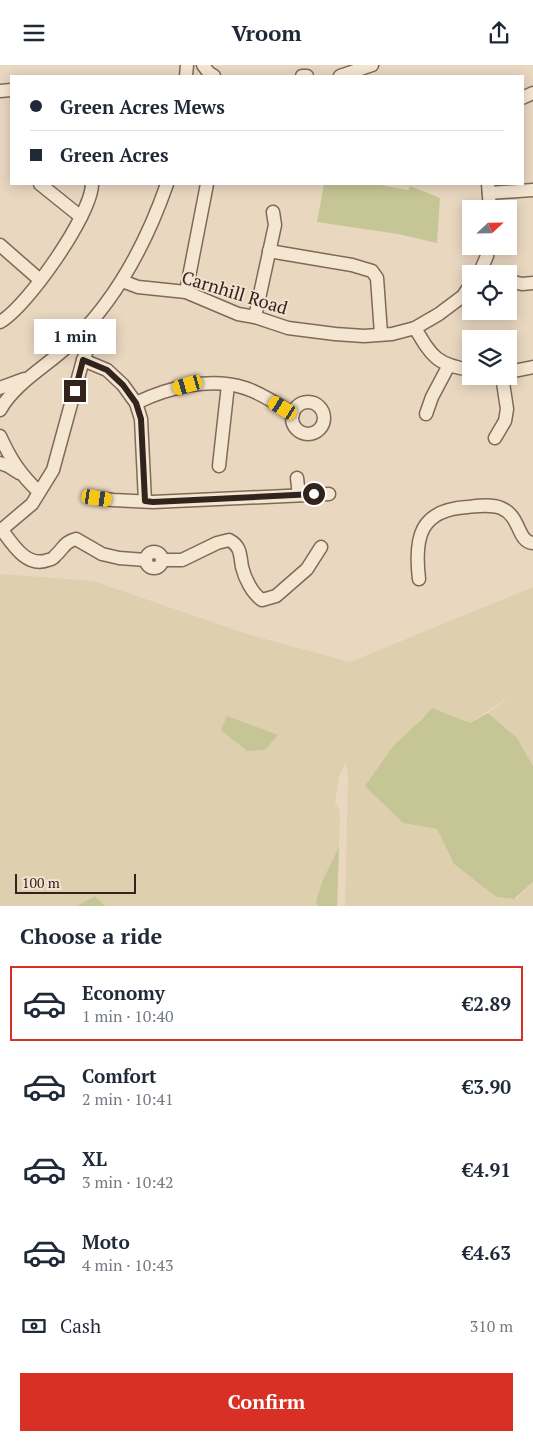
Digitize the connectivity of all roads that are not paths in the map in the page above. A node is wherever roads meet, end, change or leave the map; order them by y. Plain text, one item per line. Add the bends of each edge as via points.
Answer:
1 (203, 65) edge
2 (372, 65) edge
3 (212, 75) edge
4 (343, 75) edge
5 (41, 185) edge
6 (92, 185) edge
7 (167, 185) edge
8 (207, 185) edge
9 (489, 189) edge
10 (533, 189) edge
11 (273, 212) dead end
12 (80, 217) junction
13 (0, 245) edge
14 (269, 251) junction
15 (40, 280) junction
16 (122, 281) junction
17 (517, 283) edge
18 (533, 283) edge
19 (186, 292) junction
20 (462, 297) edge
21 (255, 317) junction
22 (0, 321) edge
23 (415, 329) junction
24 (381, 334) junction
25 (89, 346) dead end
26 (83, 360) junction
27 (449, 365) junction
28 (533, 367) edge
29 (462, 368) edge
30 (517, 370) edge
31 (33, 375) junction
32 (228, 385) junction
33 (503, 385) edge
34 (0, 388) edge
35 (136, 403) junction
36 (0, 410) edge
37 (293, 414) dead end
38 (426, 414) dead end
39 (0, 436) edge
40 (495, 438) dead end
41 (0, 463) edge
42 (219, 467) dead end
43 (21, 474) junction
44 (298, 478) dead end
45 (40, 492) junction
46 (329, 494) dead end
47 (299, 495) junction
48 (97, 498) dead end
49 (145, 501) junction
50 (1, 530) edge
51 (533, 543) edge
52 (321, 547) dead end
53 (419, 579) dead end

1 - 3 street
2 - 4 street
5 - 12 street
6 - 12 street via 89,201
7 - 16 street via 157,213
8 - 19 street
9 - 10 street
11 - 14 street via 275,225
12 - 15 street via 56,260
13 - 15 street
14 - 21 street
14 - 24 street via 372,271 377,278
15 - 22 street via 15,310
16 - 19 street, Carnhill Road via 138,287
16 - 31 street via 86,327
17 - 18 street
19 - 21 street, Carnhill Road via 238,314
20 - 23 street, Carnhill Road
21 - 24 street, Carnhill Road via 288,328 335,335
23 - 24 street, Carnhill Road
23 - 27 street via 429,351
25 - 26 street
26 - 35 street via 107,370
26 - 45 street via 53,470
27 - 29 street
27 - 38 street
28 - 30 street
31 - 34 street
31 - 36 street
32 - 35 street via 188,385
32 - 37 street via 246,388
32 - 42 street
33 - 40 street via 505,421
35 - 49 street via 141,419
39 - 43 street
41 - 43 street
43 - 45 street
44 - 47 street
45 - 50 street via 32,504
46 - 47 street
47 - 49 street
48 - 49 street
50 - 52 street via 29,559 42,562 54,558 69,541 76,539 102,554 146,560 149,567 154,568 162,560 182,561 216,543 229,540 240,551 242,569 254,594 262,600 276,596 307,569
51 - 53 street via 524,539 513,517 501,508 473,506 444,510 429,519 421,533 417,563

